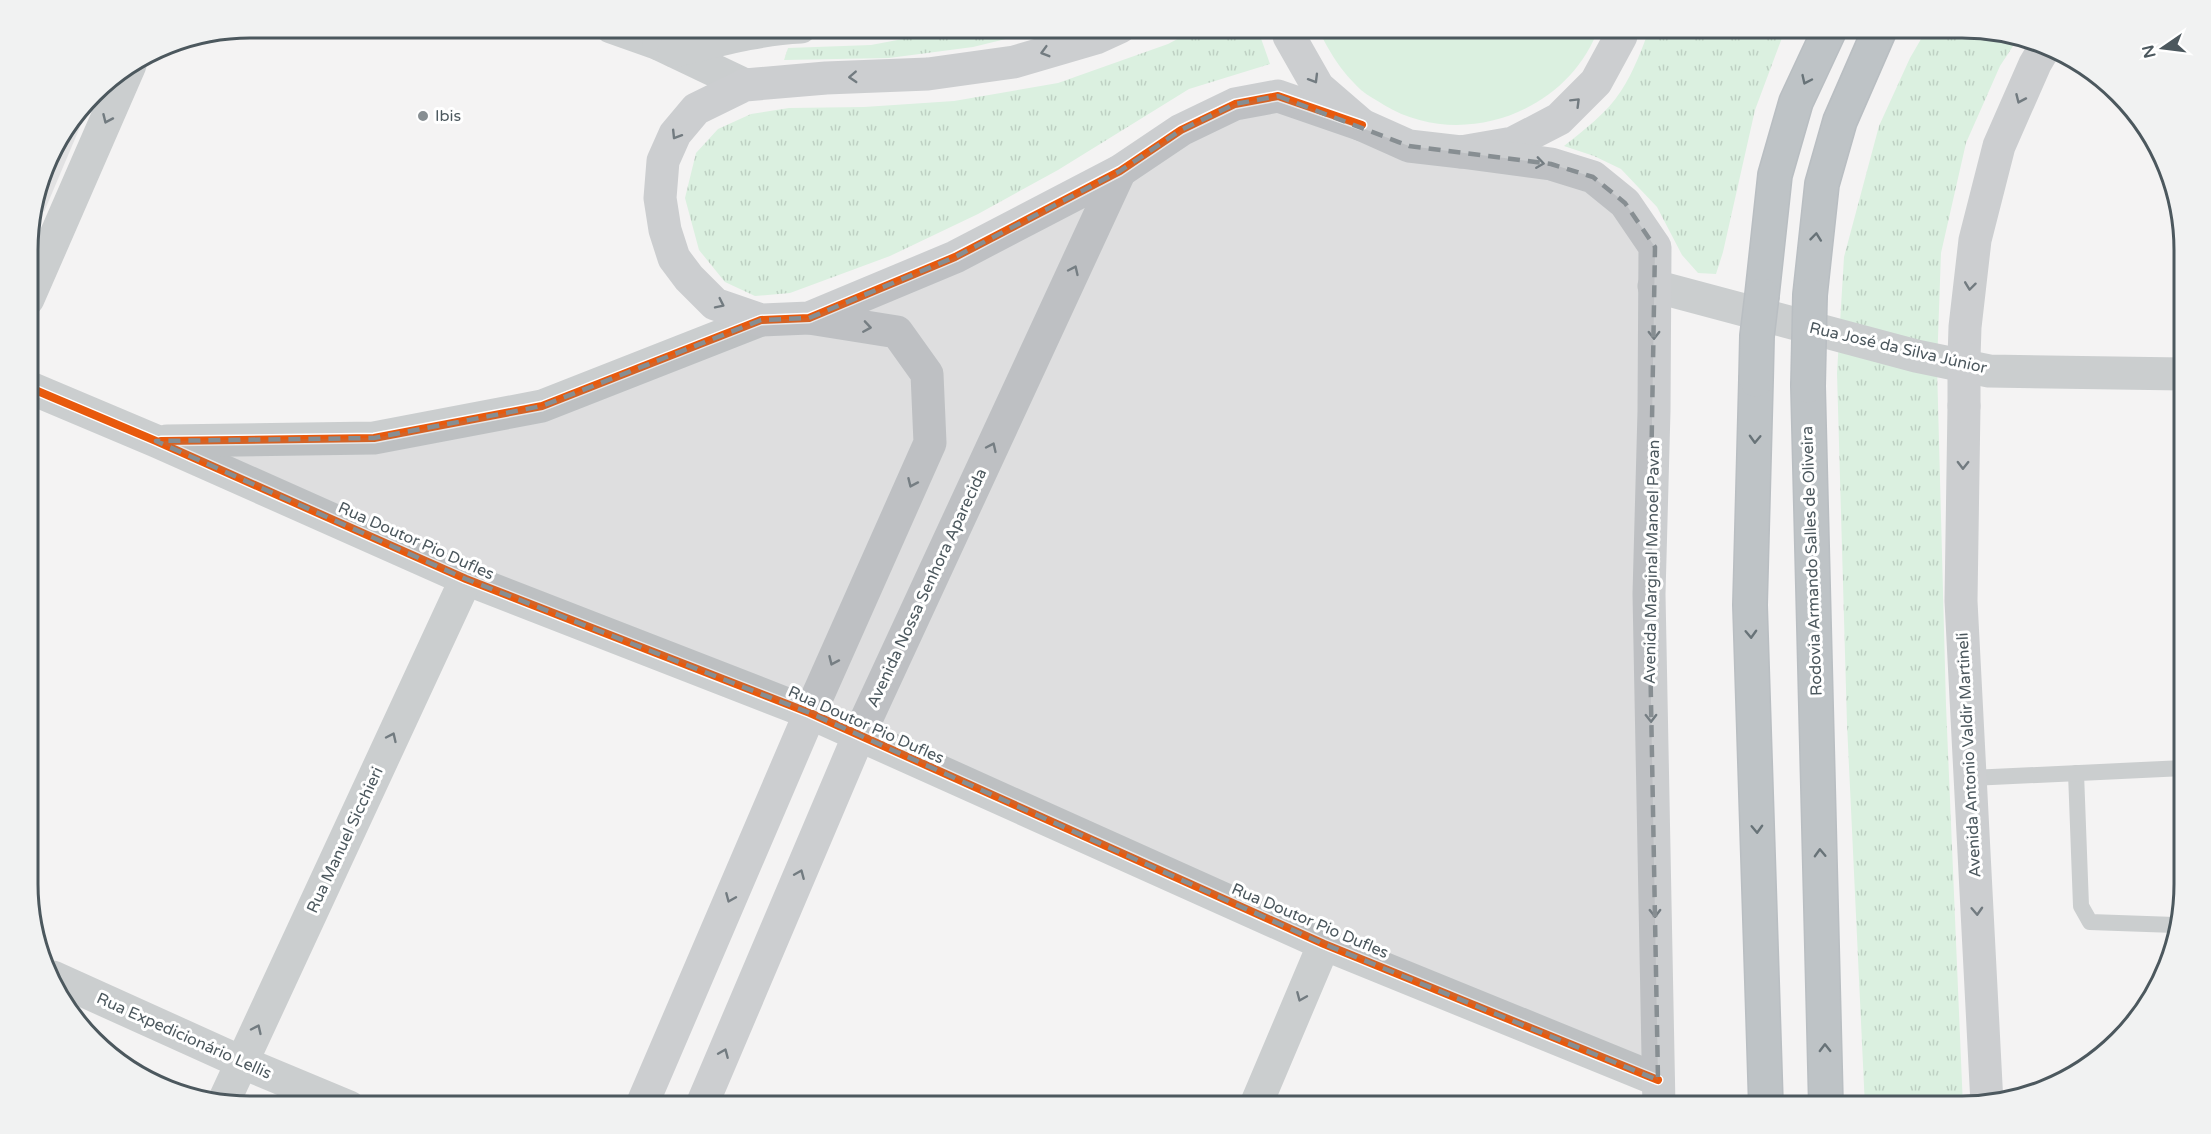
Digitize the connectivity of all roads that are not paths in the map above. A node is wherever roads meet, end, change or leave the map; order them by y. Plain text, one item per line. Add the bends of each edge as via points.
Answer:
1 (716, 38) edge
2 (1096, 38) edge
3 (1290, 38) edge
4 (1620, 38) edge
5 (1826, 38) edge
6 (1876, 38) edge
7 (667, 41) edge
8 (2041, 53) edge
9 (124, 78) edge
10 (745, 85) junction
11 (1362, 125) junction
12 (1461, 152) junction
13 (1120, 171) junction
14 (38, 276) edge
15 (1654, 286) junction
16 (809, 318) junction
17 (761, 320) junction
18 (2174, 374) edge
19 (38, 391) edge
20 (156, 441) junction
21 (466, 579) junction
22 (810, 713) junction
23 (859, 735) junction
24 (2174, 768) edge
25 (2076, 773) junction
26 (1971, 778) junction
27 (2169, 925) edge
28 (1760, 932) junction
29 (1324, 944) junction
30 (60, 980) edge
31 (241, 1062) junction
32 (1658, 1093) edge
33 (226, 1095) edge
34 (1987, 1095) edge
35 (323, 1096) edge
36 (646, 1096) edge
37 (706, 1096) edge
38 (1260, 1096) edge
39 (1761, 1096) edge
40 (1766, 1096) edge
41 (1826, 1096) edge

1 - 7 street
2 -> 10 street via 1014,62 928,74
3 -> 11 street via 1318,87
12 -> 4 street via 1513,143 1559,119 1596,82
5 -> 28 highway, bridge via 1796,102 1775,175 1757,336 1750,605
41 -> 6 highway, Rodovia Armando Salles de Oliveira, bridge via 1808,386 1810,295 1822,184 1840,121
7 - 10 street
8 -> 26 street, Avenida Antonio Valdir Martineli, bridge via 1999,146 1975,240 1965,327 1961,601
9 -> 14 street
10 -> 17 street via 696,109 675,134 663,160 660,198 674,258 689,278 715,304
11 - 12 street via 1409,147
11 - 13 street via 1278,96 1235,104 1181,130
12 -> 15 street, Avenida Marginal Manoel Pavan via 1551,164 1593,177 1625,203 1655,247
13 - 16 street via 955,256
23 -> 13 street, Avenida Nossa Senhora Aparecida
15 - 18 street, Rua José da Silva Júnior via 1916,356 1989,371
15 -> 32 street, Avenida Marginal Manoel Pavan via 1649,594
16 - 17 street
16 -> 22 street via 897,332 927,374 930,443
17 - 20 street via 542,406 374,438
19 - 20 street, Rua Doutor Pio Dufles
20 - 21 street, Rua Doutor Pio Dufles
21 - 22 street, Rua Doutor Pio Dufles
31 -> 21 street, Rua Manuel Sicchieri
22 - 23 street, Rua Doutor Pio Dufles
22 -> 36 street
23 - 29 street, Rua Doutor Pio Dufles
37 -> 23 street, Avenida Nossa Senhora Aparecida
24 - 25 lane
25 - 26 lane
25 - 27 lane via 2081,906 2090,922
26 -> 34 street, Avenida Antonio Valdir Martineli
28 - 39 highway
28 - 40 highway
29 - 32 street, Rua Doutor Pio Dufles
29 -> 38 street
30 - 31 street, Rua Expedicionário Lellis
31 - 33 street, Rua Manuel Sicchieri
31 - 35 street, Rua Expedicionário Lellis

